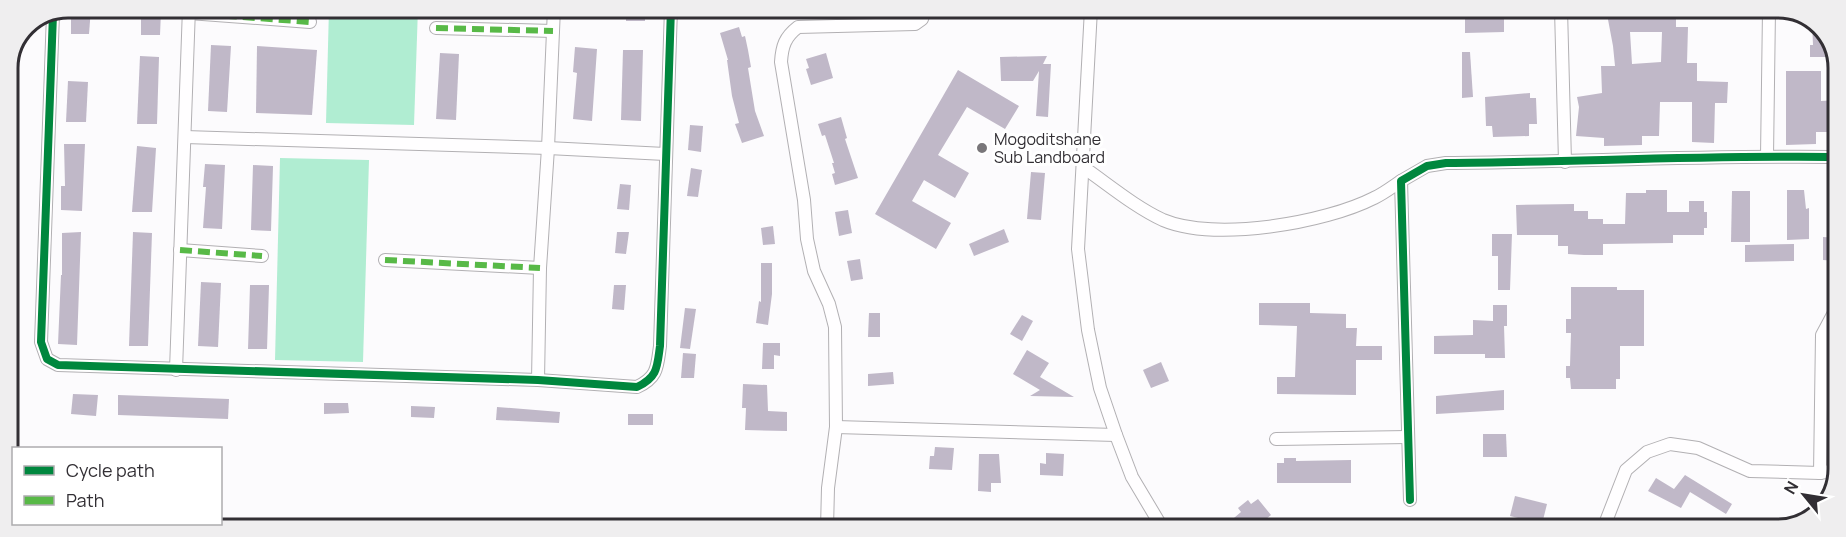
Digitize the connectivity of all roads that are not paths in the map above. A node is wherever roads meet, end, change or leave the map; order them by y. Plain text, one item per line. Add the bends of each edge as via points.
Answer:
1 (189, 18) edge
2 (270, 18) edge
3 (554, 18) edge
4 (671, 18) edge
5 (922, 18) edge
6 (1091, 18) edge
7 (1561, 18) edge
8 (1769, 18) edge
9 (53, 21) edge
10 (310, 22) dead end
11 (436, 28) dead end
12 (553, 30) junction
13 (185, 137) junction
14 (548, 148) junction
15 (665, 154) junction
16 (1767, 156) junction
17 (1828, 157) edge
18 (1565, 162) junction
19 (1083, 166) junction
20 (1401, 182) junction
21 (180, 250) junction
22 (262, 256) dead end
23 (385, 260) dead end
24 (540, 268) junction
25 (1828, 324) edge
26 (176, 370) junction
27 (538, 380) junction
28 (836, 427) junction
29 (1116, 435) junction
30 (1408, 437) junction
31 (1276, 439) dead end
32 (1828, 472) edge
33 (1820, 473) junction
34 (1410, 500) dead end
35 (827, 519) edge
36 (1157, 519) edge
37 (1607, 519) edge

1 - 13 street
2 - 10 street
3 - 12 street
4 - 15 street
5 - 28 street via 915,24 798,27 782,47 807,239 814,270 836,327
6 - 19 street
7 - 18 street
8 - 16 street
9 - 26 street via 41,342 47,359 58,365
11 - 12 street
12 - 14 street
13 - 14 street
13 - 21 street
14 - 15 street
14 - 24 street
15 - 27 street via 656,370 649,381 637,387
16 - 17 street
16 - 18 street
18 - 20 street via 1446,163 1427,166
19 - 20 street via 1166,221 1223,229 1299,223 1373,199
19 - 29 street via 1078,249 1088,330
20 - 30 street
21 - 22 street
21 - 26 street
23 - 24 street
24 - 27 street
25 - 33 street via 1822,335
26 - 27 street
28 - 29 street
28 - 35 street
29 - 36 street via 1132,477
30 - 31 street
30 - 34 street
32 - 33 street
33 - 37 street via 1750,471 1698,448 1670,444 1647,452 1626,470

